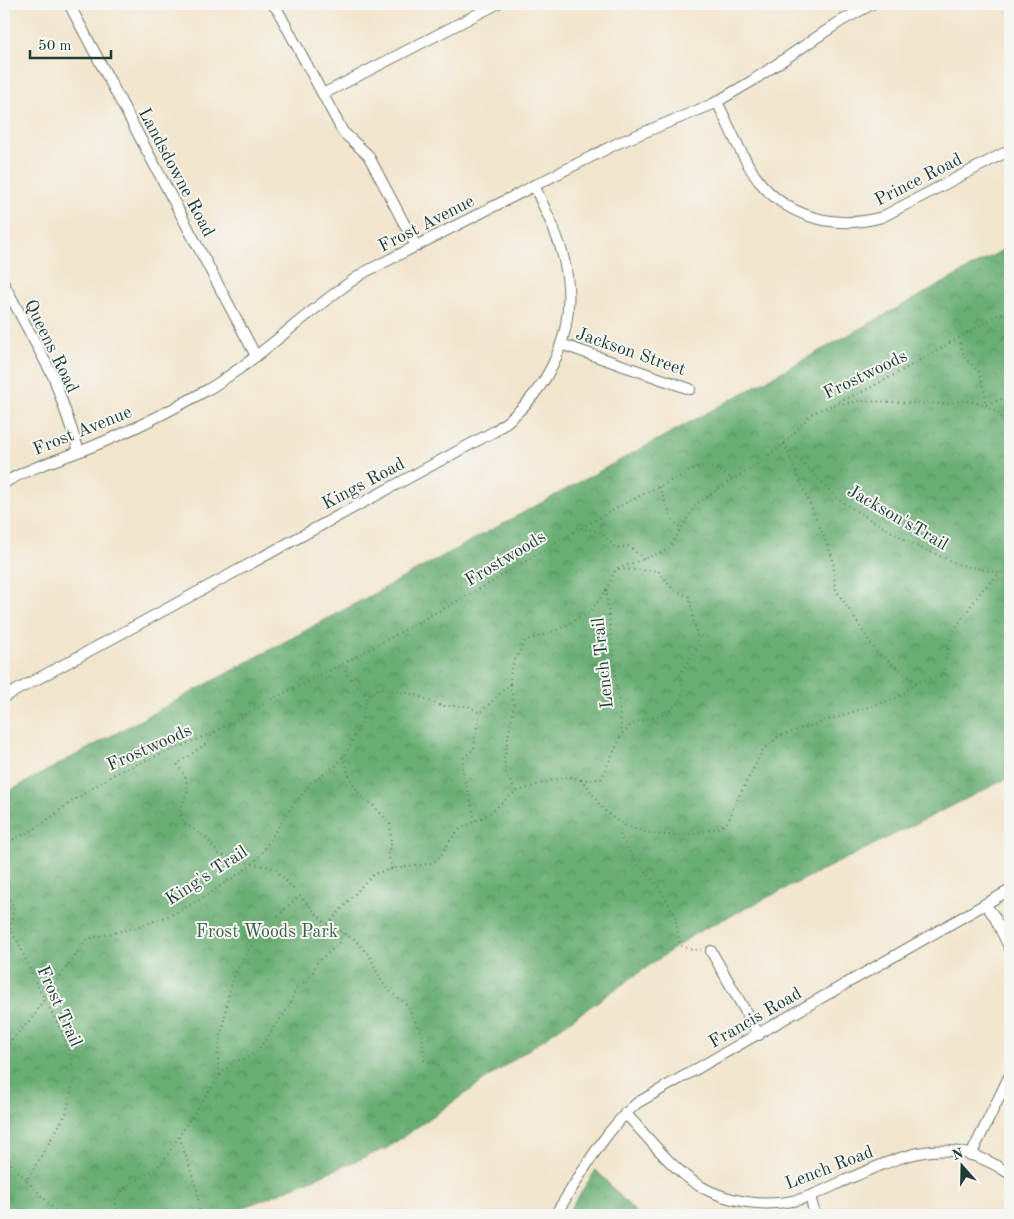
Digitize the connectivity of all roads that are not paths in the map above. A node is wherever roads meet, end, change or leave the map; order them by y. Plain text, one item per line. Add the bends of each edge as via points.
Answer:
1 (69, 4) edge
2 (272, 4) edge
3 (497, 4) edge
4 (872, 4) edge
5 (323, 94) junction
6 (717, 102) junction
7 (1010, 150) edge
8 (534, 185) junction
9 (416, 246) junction
10 (4, 284) edge
11 (561, 344) junction
12 (256, 356) junction
13 (690, 388) dead end
14 (79, 451) junction
15 (4, 483) edge
16 (4, 697) edge
17 (1010, 890) edge
18 (985, 904) junction
19 (1010, 949) edge
20 (711, 951) road end
21 (758, 1035) junction
22 (1010, 1076) edge
23 (625, 1113) junction
24 (972, 1155) junction
25 (1010, 1174) edge
26 (810, 1196) junction
27 (555, 1215) edge
28 (815, 1215) edge

1 - 12 street, Landsdowne Road
2 - 5 street
3 - 5 street
4 - 6 street, Frost Avenue
5 - 9 street via 344,132 368,155
6 - 7 street, Prince Road via 752,170 766,188 793,209 825,221 860,222 882,217
6 - 8 street, Frost Avenue via 618,143
8 - 9 street, Frost Avenue
8 - 11 street, Kings Road via 557,238 567,275 568,308
9 - 12 street, Frost Avenue via 341,288
10 - 14 street, Queens Road via 54,378
11 - 13 street, Jackson Street
11 - 16 street, Kings Road via 550,371 532,398 495,431
12 - 14 street, Frost Avenue via 210,389
14 - 15 street, Frost Avenue via 42,463
17 - 18 street, Francis Road
18 - 19 street
18 - 21 street, Francis Road
20 - 21 street
21 - 23 street, Francis Road via 649,1094
22 - 24 street
23 - 26 street, Lench Road via 678,1169 710,1191 735,1200 762,1204
23 - 27 street, Francis Road via 607,1134
24 - 25 street, Lench Road
24 - 26 street, Lench Road via 944,1150 908,1154
26 - 28 street

